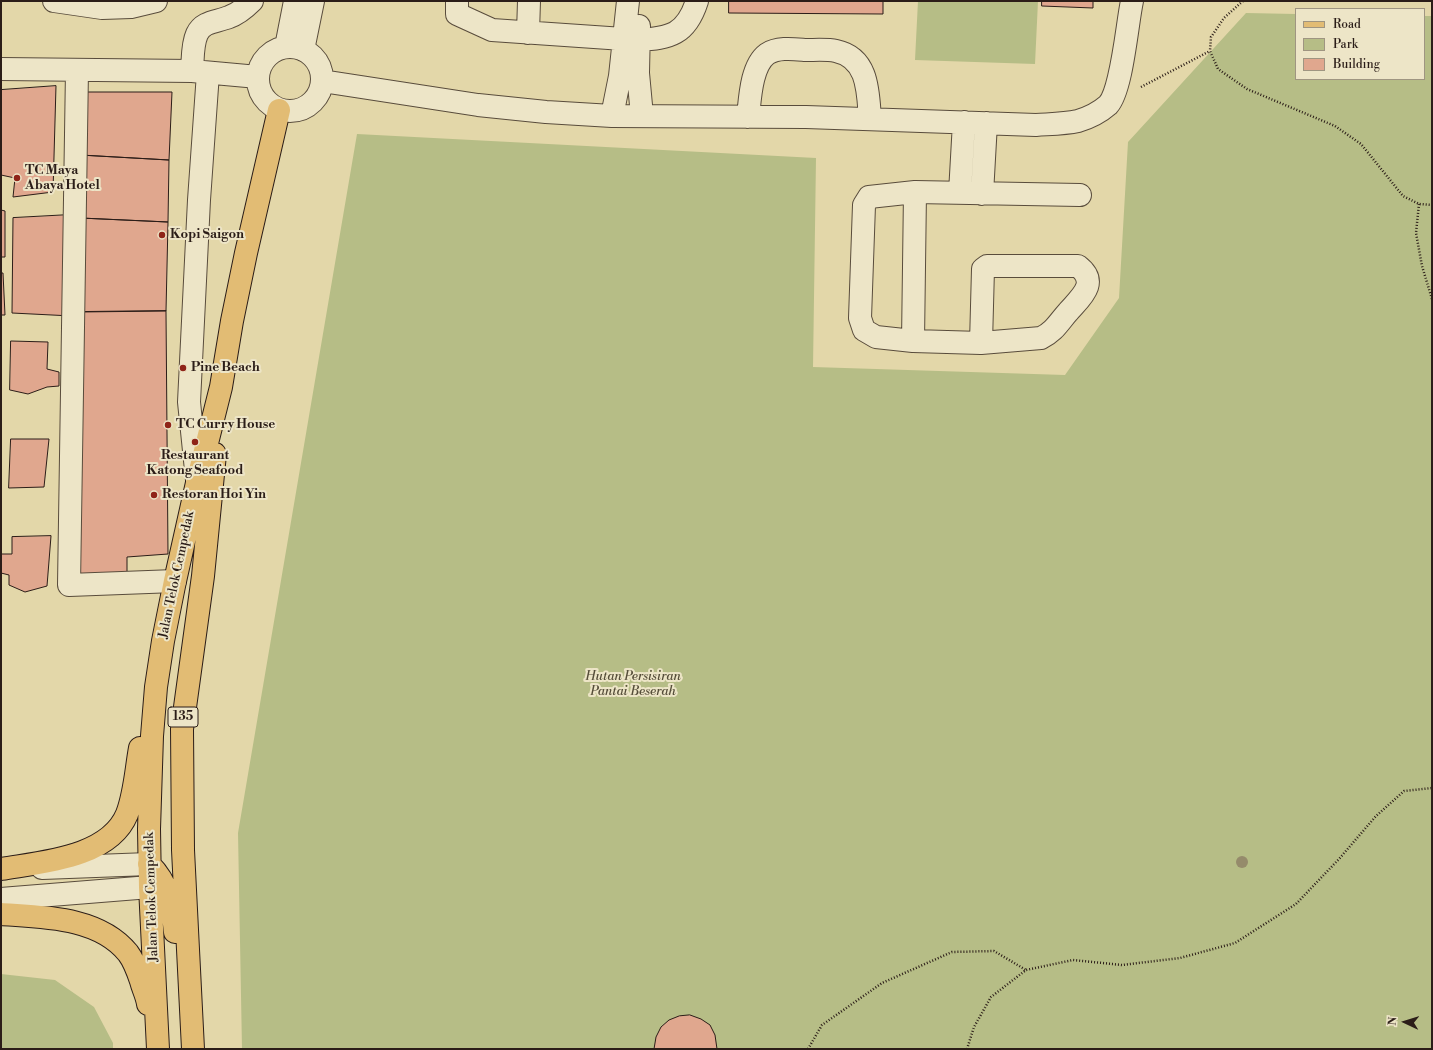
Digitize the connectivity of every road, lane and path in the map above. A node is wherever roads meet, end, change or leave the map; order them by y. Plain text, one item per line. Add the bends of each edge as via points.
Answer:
1 (54, 1) edge
2 (156, 1) edge
3 (252, 1) edge
4 (295, 1) edge
5 (313, 1) edge
6 (457, 1) edge
7 (529, 1) edge
8 (628, 1) edge
9 (642, 1) edge
10 (697, 1) edge
11 (1132, 1) edge
12 (1243, 1) edge
13 (528, 32) junction
14 (631, 40) junction
15 (294, 48) junction
16 (1210, 51) junction
17 (1, 70) edge
18 (77, 70) junction
19 (200, 72) junction
20 (258, 77) junction
21 (322, 81) junction
22 (1108, 104) junction
23 (279, 110) junction
24 (612, 116) junction
25 (642, 116) junction
26 (748, 117) junction
27 (870, 119) junction
28 (964, 122) junction
29 (986, 123) junction
30 (916, 192) junction
31 (960, 193) junction
32 (982, 194) junction
33 (1080, 196) dead end
34 (1419, 204) junction
35 (1432, 205) edge
36 (1432, 299) edge
37 (913, 341) junction
38 (981, 343) junction
39 (221, 387) junction
40 (197, 483) junction
41 (175, 582) junction
42 (156, 687) junction
43 (182, 729) junction
44 (1432, 788) edge
45 (1, 869) edge
46 (153, 875) junction
47 (1, 899) edge
48 (1, 914) edge
49 (1026, 970) junction
50 (157, 1049) edge
51 (183, 1049) edge
52 (193, 1049) edge
53 (808, 1049) edge
54 (968, 1049) edge

1 - 2 street via 102,8 131,7
3 - 19 street via 242,11 204,25 197,33 194,46
4 - 15 street
5 - 15 street
6 - 13 street via 456,14 492,30
7 - 13 street
8 - 14 street
9 - 14 street
10 - 14 street via 684,26 672,35 657,39
11 - 22 street via 1119,76 1115,92
12 - 16 path via 1224,18 1211,37
13 - 14 street
14 - 24 street
14 - 25 street via 638,73
15 - 20 street via 277,50 269,54 259,69
15 - 21 street via 311,55 321,71
16 - 22 path
16 - 34 path via 1218,69 1247,89 1335,126 1361,144 1403,196
17 - 18 street
18 - 19 street
18 - 41 street via 69,585
19 - 20 street
19 - 40 street via 199,200 190,402
20 - 23 street via 258,88 263,97
21 - 23 street via 315,100 307,106 288,112
21 - 24 street via 478,105
22 - 29 street via 1079,121 1036,125
23 - 39 main road, Jalan Telok Cempedak / 135 via 244,261
24 - 25 street
25 - 26 street
26 - 27 street
26 - 27 street via 751,85 756,69 767,54 782,49 836,51 851,57 862,70 866,82
27 - 28 street
28 - 29 street
28 - 31 street
29 - 32 street
30 - 31 street
30 - 37 street
30 - 37 street via 869,197 864,205 860,318 864,330 876,337
31 - 32 street
32 - 33 street
34 - 35 path
34 - 36 path via 1416,233
37 - 38 street
38 - 38 street via 983,269 987,266 1078,266 1085,271 1087,281 1084,295 1049,334 1042,338
39 - 40 main road, Jalan Telok Cempedak / 135
39 - 43 main road, 135 via 203,576
40 - 41 main road, Jalan Telok Cempedak / 135
41 - 42 main road, Jalan Telok Cempedak / 135
42 - 45 main road via 142,734 133,792 126,815 115,832 83,852
42 - 46 main road, Jalan Telok Cempedak / 135 via 149,829
43 - 46 main road via 174,787 172,840 168,856
43 - 52 main road, 135 via 184,857
44 - 49 path via 1404,791 1376,816 1340,859 1296,904 1235,943 1180,958 1122,965 1073,960
45 - 46 street
46 - 47 street
46 - 50 main road, Jalan Telok Cempedak / 135
46 - 51 main road via 167,890 173,914
48 - 50 main road via 67,921 96,928 116,940 129,954 138,973 148,1001
49 - 53 path via 994,951 952,952 882,983 822,1025
49 - 54 path via 991,997 974,1027

